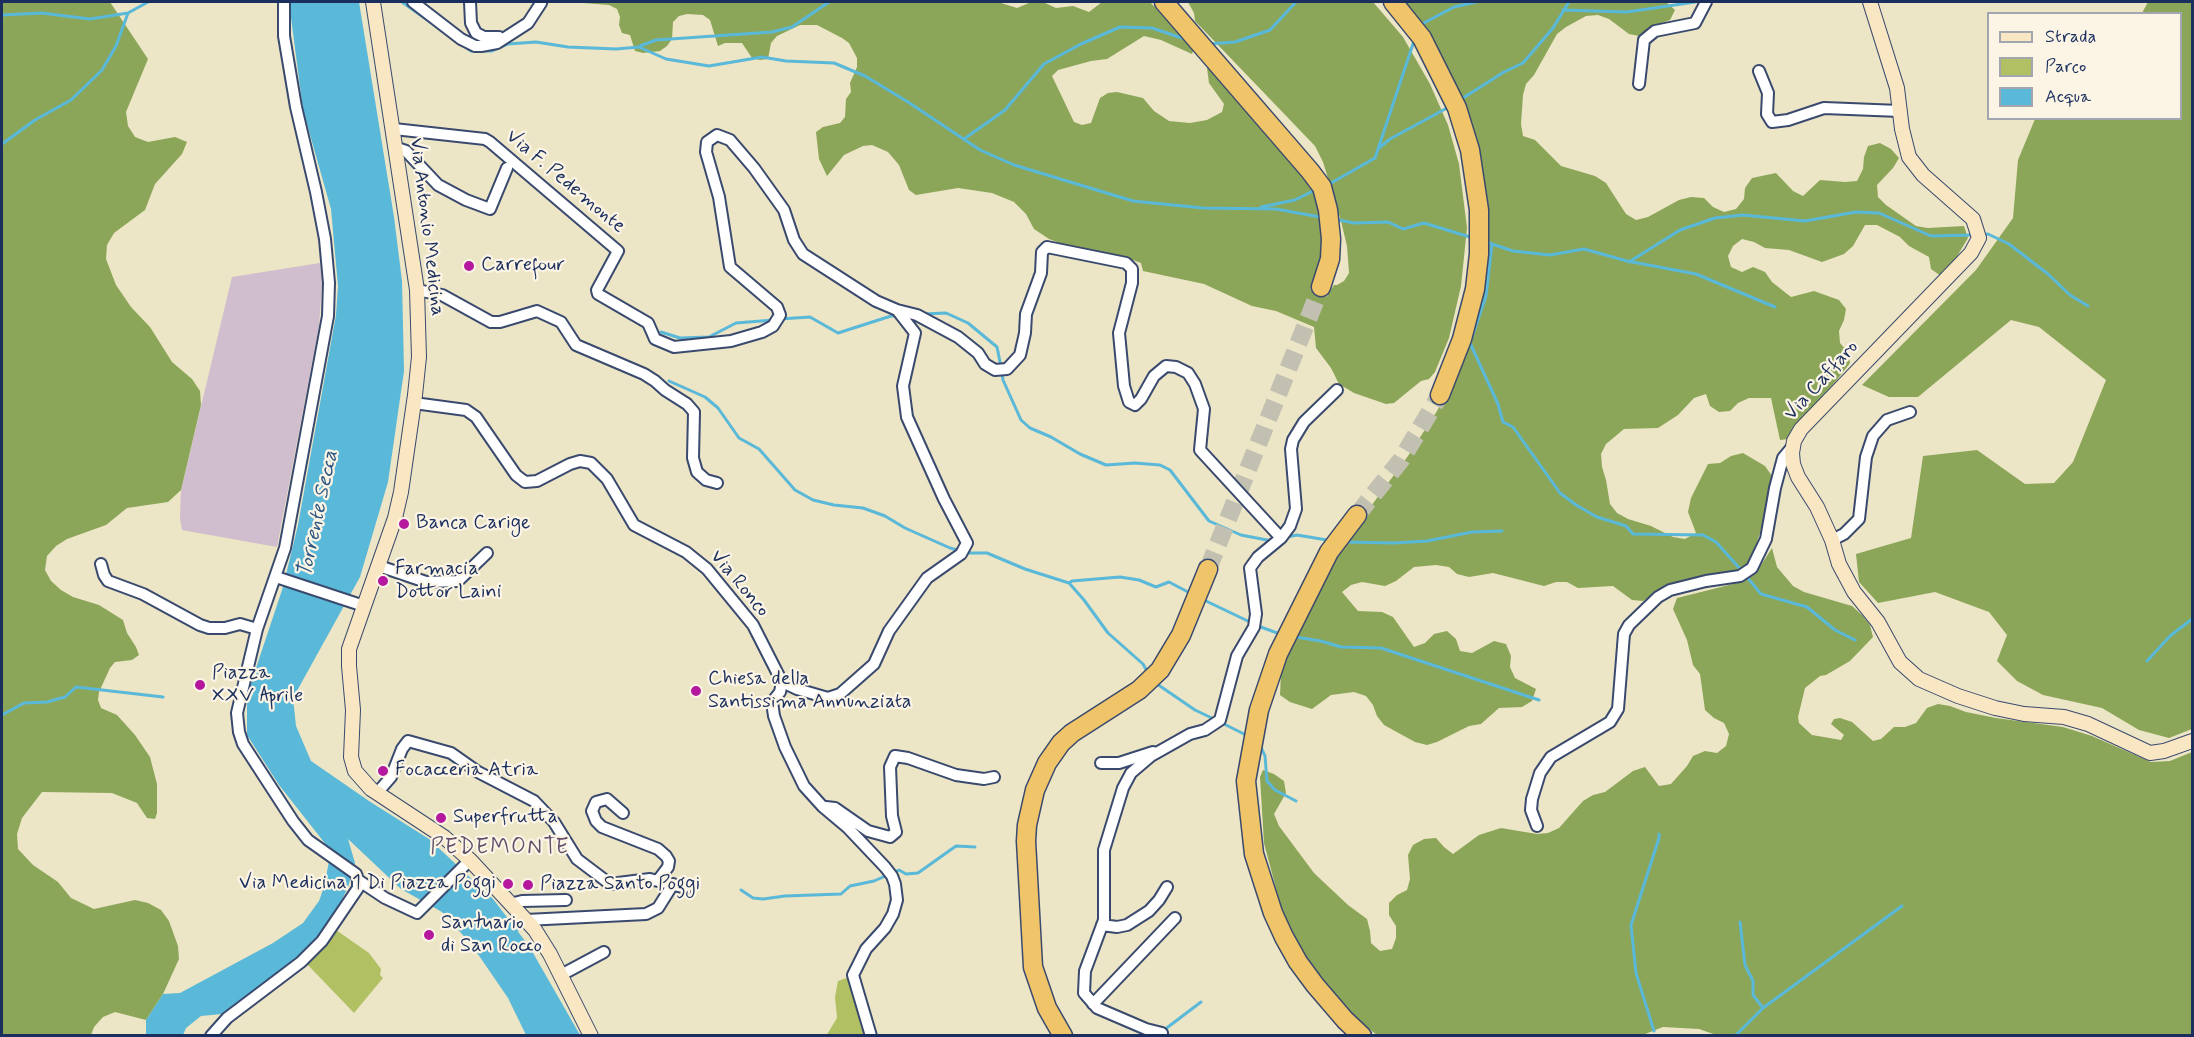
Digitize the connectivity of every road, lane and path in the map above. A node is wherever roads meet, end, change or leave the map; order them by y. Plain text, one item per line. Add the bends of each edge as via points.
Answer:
1 (284, 2) edge
2 (373, 2) edge
3 (412, 2) edge
4 (470, 2) edge
5 (540, 2) edge
6 (1164, 2) edge
7 (1393, 2) edge
8 (1706, 2) edge
9 (1870, 2) edge
10 (510, 35) junction
11 (1759, 71) dead end
12 (1640, 84) dead end
13 (1900, 111) junction
14 (394, 129) junction
15 (397, 148) junction
16 (507, 168) dead end
17 (1321, 286) tunnel mouth
18 (417, 290) junction
19 (897, 310) junction
20 (1336, 390) dead end
21 (1440, 395) tunnel mouth
22 (414, 403) junction
23 (1910, 412) dead end
24 (1794, 446) junction
25 (717, 483) dead end
26 (1357, 515) tunnel mouth
27 (1281, 538) junction
28 (1832, 540) junction
29 (487, 553) dead end
30 (101, 564) dead end
31 (379, 566) junction
32 (1208, 568) tunnel mouth
33 (278, 578) junction
34 (358, 604) junction
35 (257, 629) junction
36 (782, 682) junction
37 (2193, 741) edge
38 (1158, 752) junction
39 (1101, 763) dead end
40 (994, 777) dead end
41 (377, 792) junction
42 (823, 807) junction
43 (623, 813) dead end
44 (1538, 826) dead end
45 (468, 862) junction
46 (357, 877) junction
47 (659, 879) junction
48 (672, 884) junction
49 (1167, 887) dead end
50 (686, 888) dead end
51 (566, 900) dead end
52 (510, 904) junction
53 (1175, 918) dead end
54 (526, 920) junction
55 (1102, 925) junction
56 (604, 952) dead end
57 (561, 975) junction
58 (1093, 1004) junction
59 (1162, 1033) dead end
60 (211, 1035) edge
61 (591, 1035) edge
62 (871, 1035) edge
63 (1063, 1035) edge
64 (1362, 1035) edge

1 - 33 street via 286,48 325,239 330,295
2 - 14 main road, Via Antonio Medicina
3 - 10 street via 475,46 497,43
4 - 10 street via 471,23 476,33 487,38
5 - 10 street via 528,23
6 - 17 highway via 1322,187 1331,250
7 - 21 highway via 1422,38 1457,108 1470,150 1479,210 1475,289 1462,339
8 - 12 street via 1695,23 1655,32 1644,40
9 - 13 main road, Via Caffaro via 1897,88
11 - 13 street via 1767,90 1767,114 1772,122 1824,108
13 - 24 main road, Via Caffaro via 1909,157 1923,175 1972,219 1979,238 1971,253 1801,429
14 - 15 main road, Via Antonio Medicina
14 - 19 street, Via F. Pedemonte via 490,142 618,251 598,294 648,323 655,339 674,347 730,341 762,332 774,326 780,315 777,307 730,267 719,197 706,152 707,142 717,135 730,140 754,168 784,210 803,254 876,301
15 - 16 street, Via F. Pedemonte via 406,151 438,185 490,209
15 - 18 main road, Via Antonio Medicina
18 - 22 main road, Via Antonio Medicina via 419,357
18 - 25 street via 442,295 490,322 537,311 561,322 576,345 656,381 694,412 693,458 697,472
19 - 27 street, Via F. Pedemonte via 917,315 958,337 995,370 1006,369 1020,355 1026,314 1041,273 1042,252 1047,247 1126,263 1132,269 1132,283 1119,333 1129,402 1135,405 1154,376 1166,366 1188,373 1204,409 1200,450
19 - 36 street via 915,333 903,386 907,417 967,543 961,554 927,578 889,631 874,664 840,694 828,698
20 - 27 street via 1304,422 1293,440 1296,509
22 - 31 main road, Via Antonio Medicina via 401,492
22 - 36 street, Via Ronco via 466,410 476,417 525,482 537,481 580,461 591,464 607,479 634,525 686,552 707,569 753,625
23 - 28 street via 1887,420 1873,436 1866,457 1860,519
24 - 28 main road, Via Caffaro via 1793,464 1798,477
24 - 44 street via 1783,458 1766,539 1752,568 1740,576 1670,590 1629,625 1624,634 1618,709 1610,722 1551,757 1540,773 1531,810
26 - 64 highway via 1329,552 1270,673 1253,733 1246,781 1254,854 1284,937 1315,985
27 - 38 street via 1250,568 1254,627 1237,656 1220,720
28 - 37 main road, Via Caffaro via 1854,592 1878,622 1900,662 1925,682 1995,708 2088,724 2150,753
29 - 31 street via 458,581 426,582
30 - 35 street via 108,581 143,594 200,625 225,628 240,624
31 - 34 main road, Via Antonio Medicina
32 - 63 highway via 1181,635 1160,670 1139,690 1061,743 1035,790 1026,841 1033,967 1047,1008
33 - 34 street
33 - 35 street
34 - 41 main road, Via Antonio Medicina via 349,649 351,757 355,771
35 - 46 street via 237,713 243,744 308,840
36 - 42 street via 772,702 774,716 804,786
38 - 39 street via 1119,763
38 - 55 street via 1131,773 1123,788 1104,850
40 - 42 street via 956,775 895,756 890,767 896,832 890,837 868,831 835,808
41 - 45 main road, Via Antonio Medicina via 444,837
41 - 47 street via 391,777 408,741 452,753 478,772 534,801 554,822 577,859 610,884
42 - 62 street via 885,867 897,890 893,914 866,949 853,975
43 - 47 street via 607,799 596,802 592,811 602,827 658,849 666,856 668,867
45 - 46 street via 417,913 385,898
45 - 52 main road, Via Antonio Medicina
46 - 60 street via 358,888 322,941
47 - 48 street
48 - 50 street
48 - 54 street via 658,908 646,914
49 - 55 street via 1149,910 1127,925
51 - 52 street
52 - 54 main road, Via Antonio Medicina
53 - 58 street
54 - 57 main road, Via Antonio Medicina
55 - 58 street via 1085,971 1084,993
56 - 57 street
57 - 61 main road, Via Antonio Medicina
58 - 59 street

